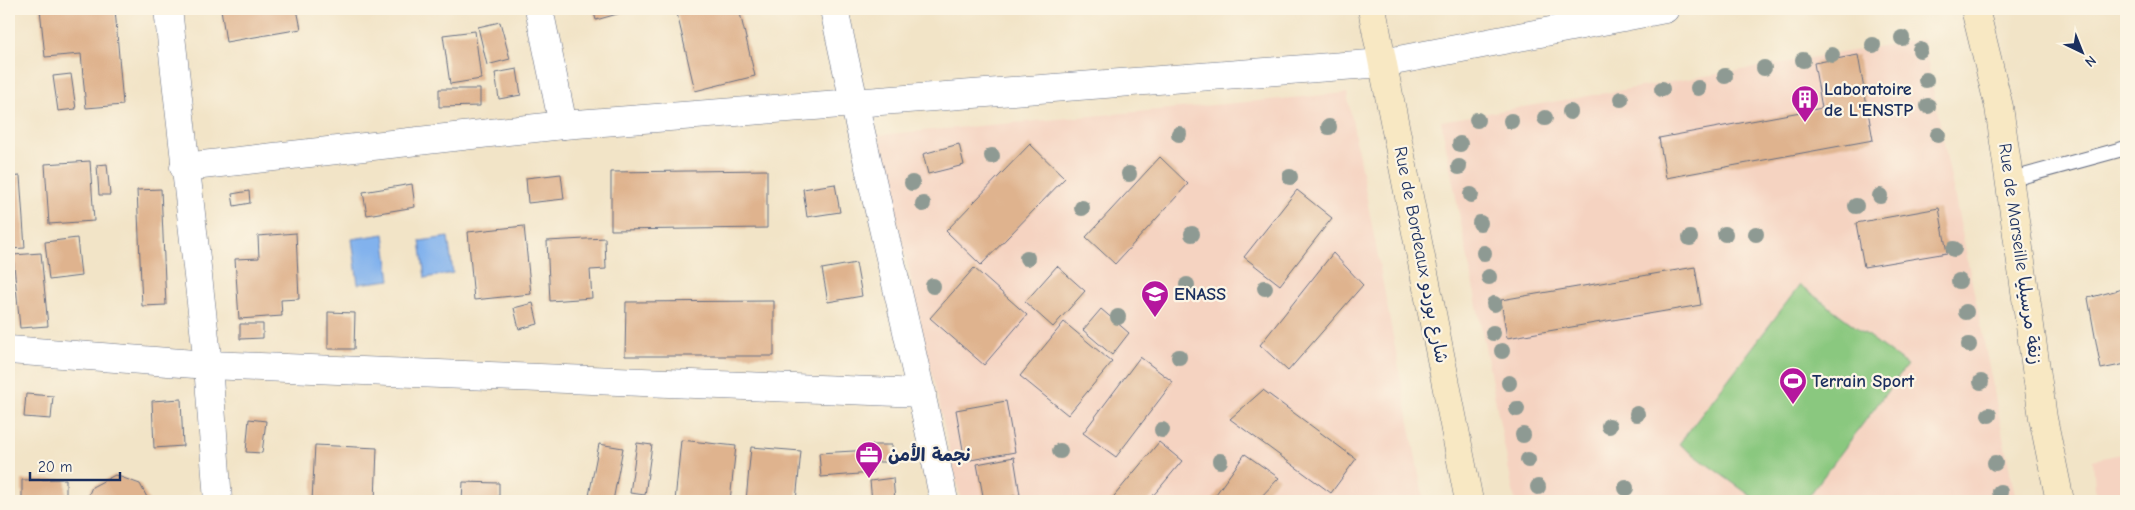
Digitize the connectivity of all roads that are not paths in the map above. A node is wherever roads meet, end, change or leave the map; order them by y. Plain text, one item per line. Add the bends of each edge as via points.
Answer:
1 (168, 9) edge
2 (539, 9) edge
3 (834, 9) edge
4 (1372, 9) edge
5 (1665, 9) edge
6 (1975, 9) edge
7 (1383, 63) junction
8 (854, 103) junction
9 (563, 125) junction
10 (2126, 148) edge
11 (184, 167) junction
12 (2010, 180) junction
13 (9, 350) edge
14 (208, 365) junction
15 (922, 393) junction
16 (218, 501) edge
17 (944, 501) edge
18 (1469, 501) edge
19 (2060, 501) edge

1 - 11 street
2 - 9 street
3 - 8 street
4 - 7 street, Rue de Bordeaux شارع بوردو
5 - 7 street
6 - 12 street, Rue de Marseille زنقة مرسيليا via 1999,107
7 - 8 street
7 - 18 street, Rue de Bordeaux شارع بوردو
8 - 9 street
8 - 15 street
9 - 11 street
10 - 12 lane
11 - 14 street
12 - 19 street, Rue de Marseille زنقة مرسيليا via 2043,418
13 - 14 street
14 - 15 street
14 - 16 street
15 - 17 street

